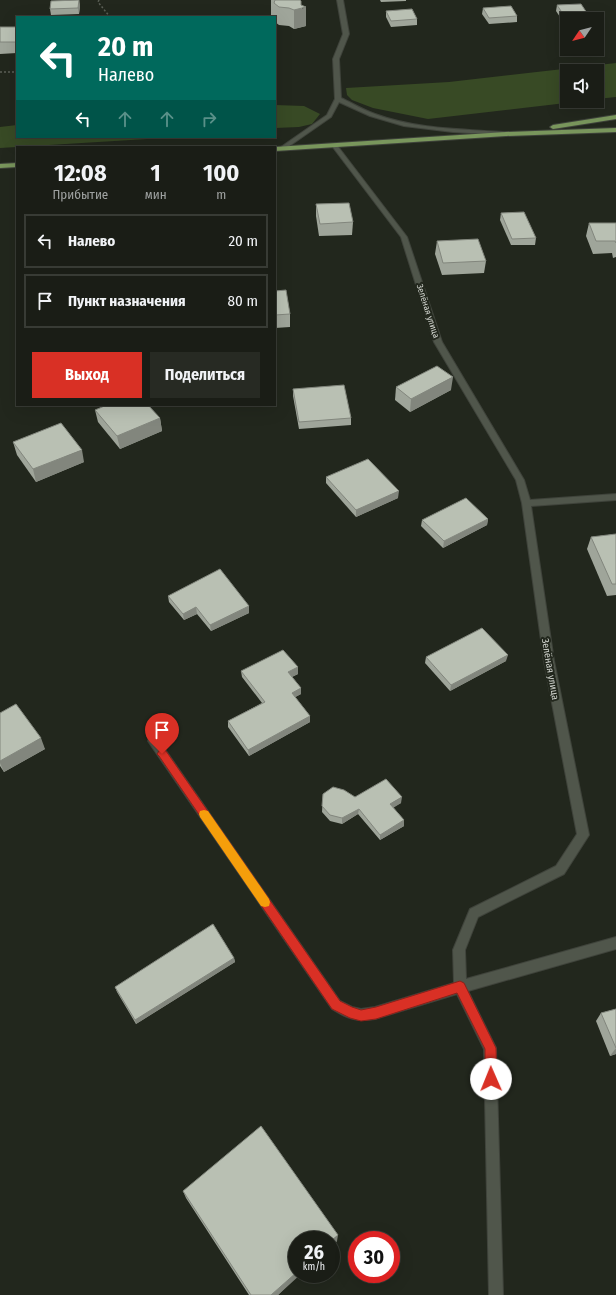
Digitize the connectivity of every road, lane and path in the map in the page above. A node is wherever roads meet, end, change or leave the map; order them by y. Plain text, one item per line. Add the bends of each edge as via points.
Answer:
1 (99, 0) edge
2 (340, 0) edge
3 (109, 16) edge
4 (0, 72) edge
5 (16, 72) edge
6 (338, 99) junction
7 (616, 117) edge
8 (616, 130) edge
9 (506, 134) junction
10 (334, 145) junction
11 (283, 148) junction
12 (276, 149) edge
13 (16, 165) edge
14 (0, 166) edge
15 (616, 496) edge
16 (526, 503) junction
17 (153, 741) dead end
18 (616, 943) edge
19 (460, 987) junction
20 (496, 1295) edge

1 - 3 path
2 - 6 street via 346,34 336,59
4 - 5 path
6 - 9 street via 400,123 433,129
6 - 11 street via 328,116
7 - 9 main road
8 - 9 main road
9 - 10 main road
10 - 11 main road
10 - 16 street, Зелёная улица via 404,237 438,342 520,480
11 - 12 main road
13 - 14 main road
15 - 16 street
16 - 19 street, Зелёная улица via 549,661 583,835 560,870 474,913 458,950
17 - 19 street via 336,1005 361,1015 376,1013
18 - 19 street
19 - 20 street via 490,1048

